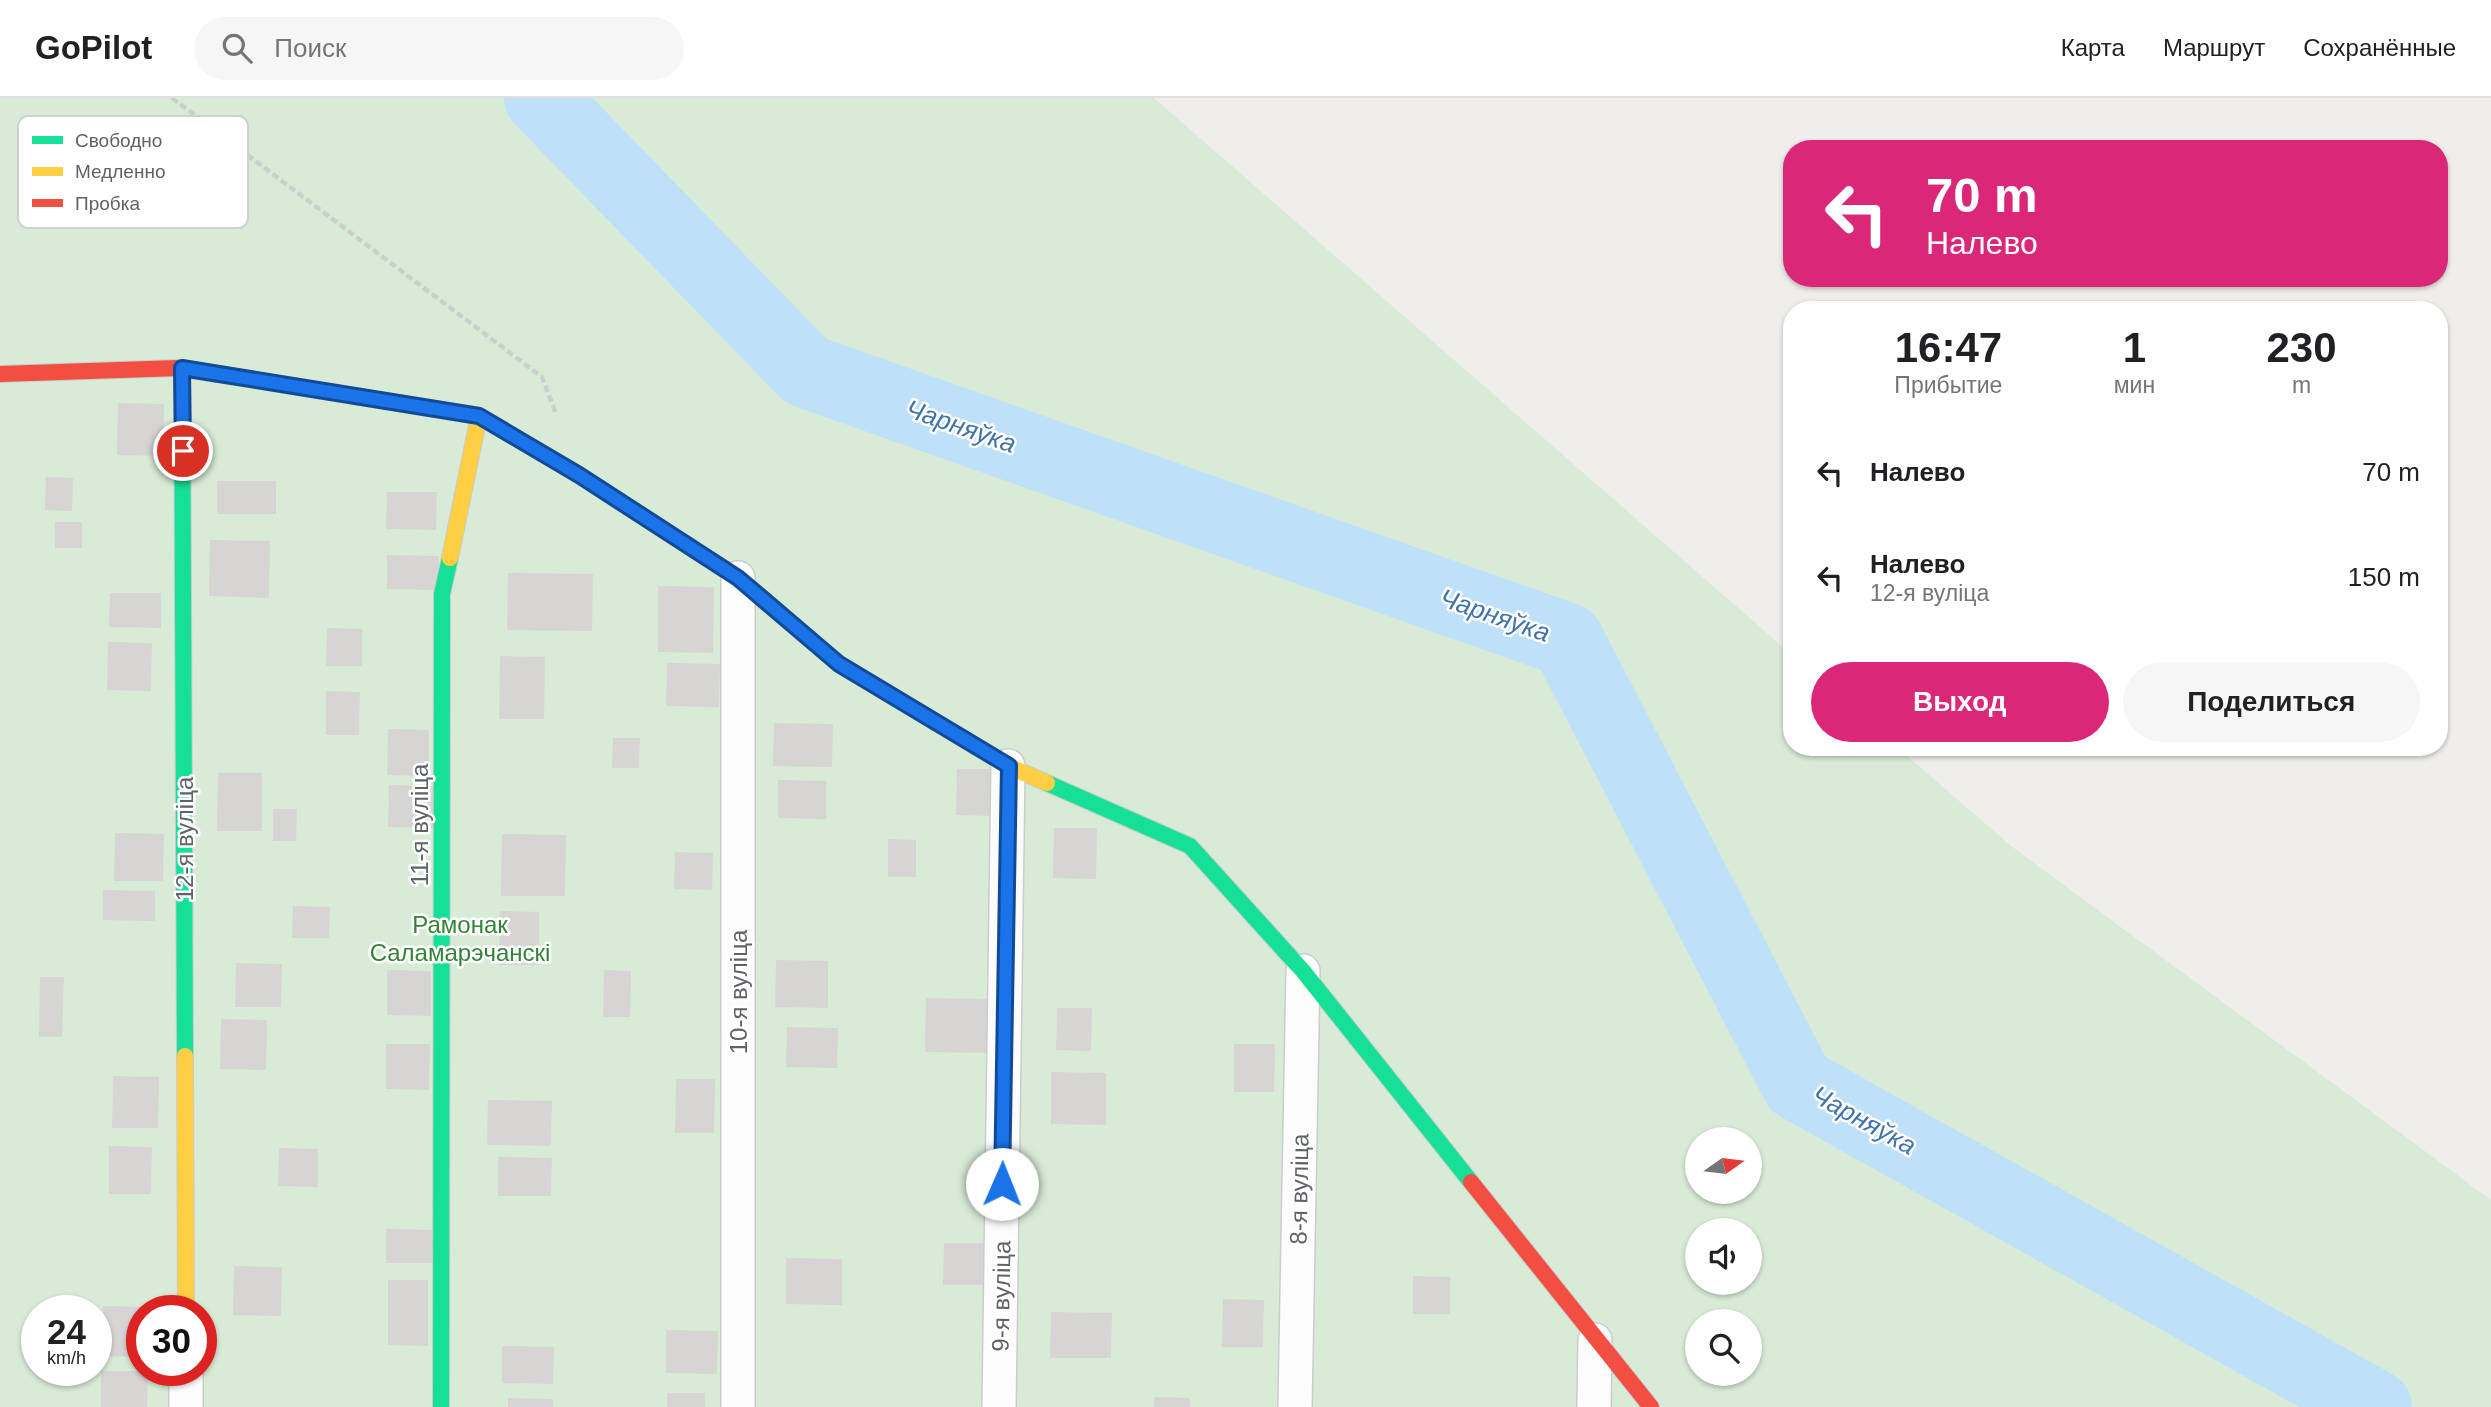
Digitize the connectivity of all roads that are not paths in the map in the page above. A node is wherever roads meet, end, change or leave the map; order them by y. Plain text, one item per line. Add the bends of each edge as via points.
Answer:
1 (182, 368) junction
2 (0, 374) edge
3 (479, 416) junction
4 (738, 578) junction
5 (1009, 766) junction
6 (1303, 971) junction
7 (186, 1295) edge
8 (1595, 1340) junction
9 (186, 1386) edge
10 (186, 1407) edge
11 (441, 1407) edge
12 (738, 1407) edge
13 (999, 1407) edge
14 (1295, 1407) edge
15 (1594, 1407) edge
16 (1651, 1407) edge

1 - 2 street
1 - 3 street
1 - 7 street, 12-я вуліца
3 - 4 street
3 - 11 street, 11-я вуліца via 442,594
4 - 5 street via 839,664
4 - 12 street, 10-я вуліца
5 - 6 street via 1190,846
5 - 13 street, 9-я вуліца
6 - 8 street
6 - 14 street, 8-я вуліца
8 - 15 street
8 - 16 street
9 - 10 street

